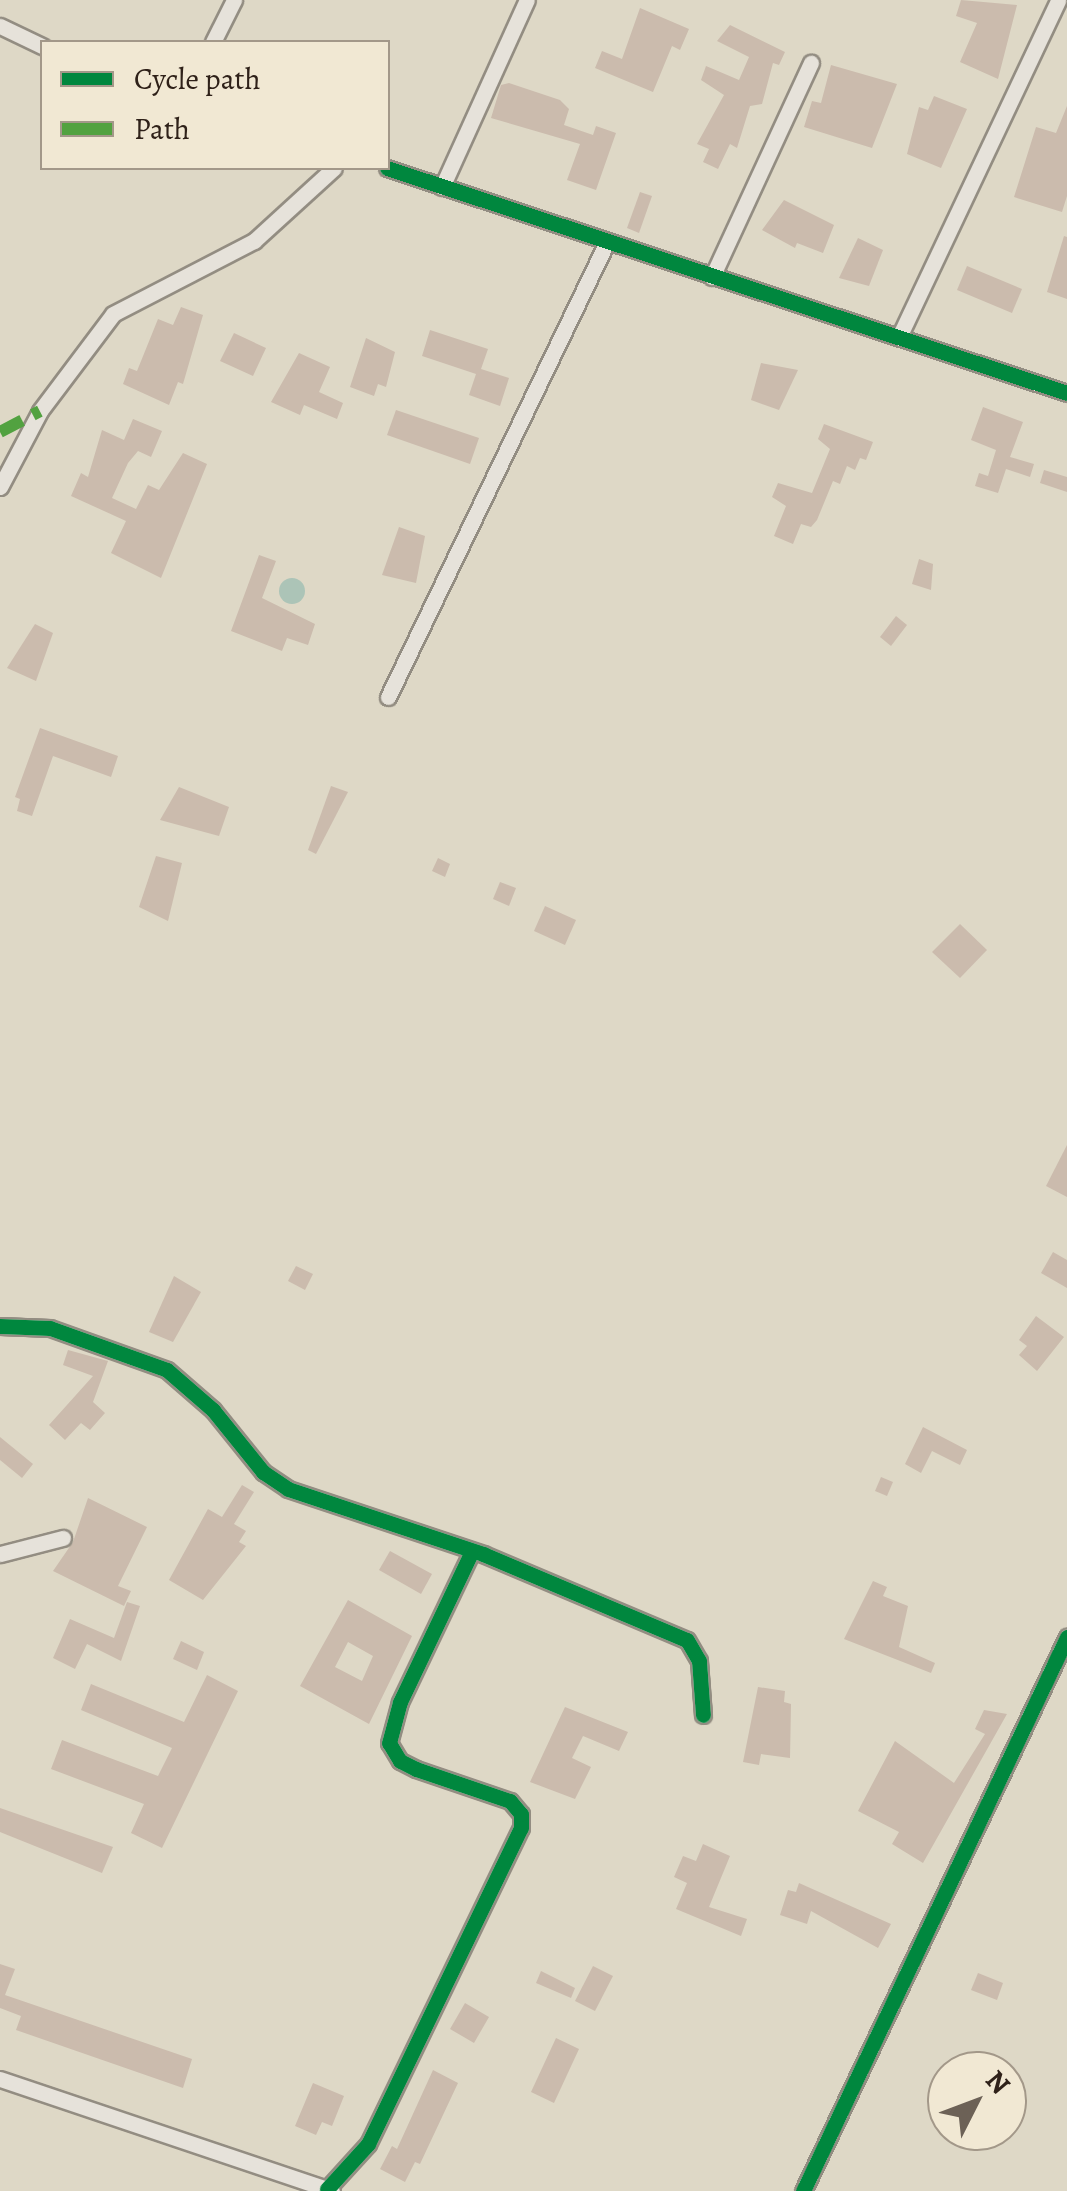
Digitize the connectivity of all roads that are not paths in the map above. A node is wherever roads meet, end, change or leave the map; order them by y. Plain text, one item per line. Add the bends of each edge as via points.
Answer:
1 (234, 0) edge
2 (526, 0) edge
3 (1058, 0) edge
4 (0, 26) edge
5 (214, 40) edge
6 (40, 45) edge
7 (811, 64) dead end
8 (390, 169) edge
9 (332, 170) edge
10 (442, 187) junction
11 (607, 242) junction
12 (712, 277) junction
13 (900, 335) junction
14 (1067, 393) edge
15 (0, 487) edge
16 (388, 697) dead end
17 (0, 1326) edge
18 (63, 1538) dead end
19 (472, 1551) junction
20 (0, 1554) edge
21 (1067, 1637) edge
22 (703, 1715) dead end
23 (0, 2079) edge
24 (329, 2190) edge
25 (803, 2191) edge

1 - 5 street
2 - 10 street
3 - 13 street
4 - 6 street
7 - 12 street
8 - 10 street
9 - 15 street via 254,241 113,314 40,411
10 - 11 street
11 - 12 street
11 - 16 street
12 - 13 street
13 - 14 street
17 - 19 street via 50,1328 167,1370 213,1410 274,1481
18 - 20 street
19 - 22 street via 688,1640 699,1661
19 - 24 street via 400,1702 389,1743 416,1770 510,1800 521,1814 521,1828 368,2144
21 - 25 street
23 - 24 street

